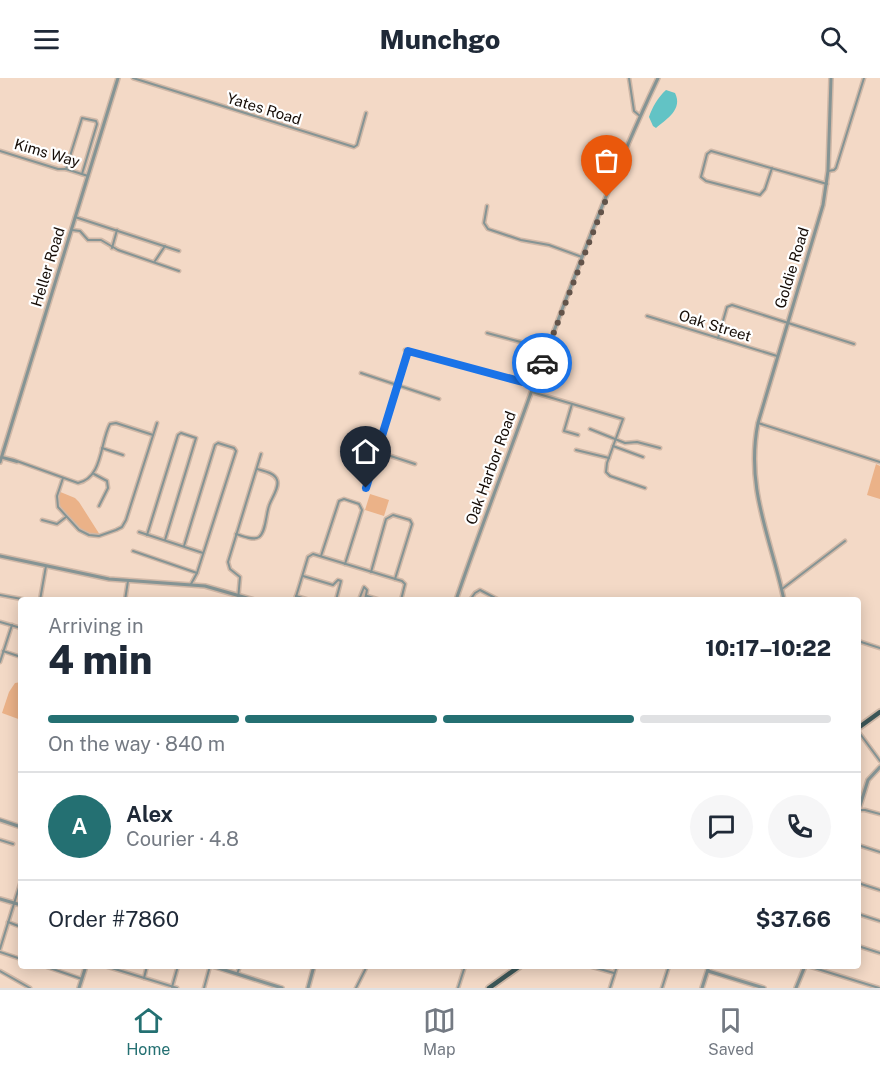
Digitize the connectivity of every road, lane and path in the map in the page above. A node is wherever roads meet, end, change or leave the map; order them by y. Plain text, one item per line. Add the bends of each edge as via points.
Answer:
1 (118, 78) edge
2 (133, 78) edge
3 (628, 78) edge
4 (658, 78) edge
5 (831, 78) edge
6 (864, 78) edge
7 (366, 113) dead end
8 (640, 116) junction
9 (0, 151) edge
10 (772, 168) junction
11 (66, 169) junction
12 (828, 171) junction
13 (82, 174) junction
14 (88, 176) junction
15 (827, 184) junction
16 (486, 206) dead end
17 (75, 217) junction
18 (71, 230) junction
19 (117, 230) junction
20 (165, 246) junction
21 (112, 248) junction
22 (179, 251) dead end
23 (582, 257) junction
24 (155, 262) junction
25 (179, 271) dead end
26 (646, 316) dead end
27 (788, 322) junction
28 (487, 333) dead end
29 (718, 338) junction
30 (854, 344) dead end
31 (547, 349) junction
32 (777, 356) junction
33 (361, 374) dead end
34 (534, 385) junction
35 (397, 386) junction
36 (532, 392) junction
37 (440, 399) dead end
38 (572, 404) junction
39 (157, 423) dead end
40 (758, 423) junction
41 (590, 429) dead end
42 (153, 435) junction
43 (578, 435) dead end
44 (615, 439) junction
45 (345, 441) dead end
46 (613, 446) junction
47 (102, 448) junction
48 (660, 448) dead end
49 (576, 450) dead end
50 (377, 452) junction
51 (261, 454) dead end
52 (123, 455) dead end
53 (2, 457) junction
54 (643, 457) dead end
55 (609, 458) junction
56 (0, 462) edge
57 (880, 462) edge
58 (415, 464) dead end
59 (256, 469) junction
60 (94, 474) junction
61 (63, 478) junction
62 (366, 488) dead end
63 (645, 488) dead end
64 (99, 506) dead end
65 (66, 517) junction
66 (42, 520) dead end
67 (139, 532) dead end
68 (236, 534) junction
69 (147, 535) junction
70 (165, 540) junction
71 (845, 541) dead end
72 (184, 546) junction
73 (133, 551) dead end
74 (203, 553) junction
75 (0, 556) edge
76 (321, 556) junction
77 (345, 564) junction
78 (46, 566) junction
79 (371, 572) junction
80 (196, 573) junction
81 (302, 576) junction
82 (395, 579) junction
83 (128, 581) junction
84 (191, 584) junction
85 (782, 589) junction
86 (0, 595) edge
87 (367, 596) joint
88 (41, 597) edge
89 (125, 597) edge
90 (235, 597) edge
91 (238, 597) edge
92 (295, 597) edge
93 (337, 597) edge
94 (360, 597) edge
95 (370, 597) edge
96 (402, 597) edge
97 (457, 597) edge
98 (472, 597) edge
99 (493, 597) edge
100 (783, 597) edge
101 (18, 598) edge
102 (0, 622) edge
103 (12, 625) junction
104 (18, 627) edge
105 (861, 642) edge
106 (880, 648) edge
107 (3, 651) junction
108 (18, 656) edge
109 (0, 662) edge
110 (880, 712) edge
111 (861, 727) edge
112 (861, 733) edge
113 (880, 761) edge
114 (880, 767) edge
115 (861, 802) edge
116 (861, 810) edge
117 (880, 814) edge
118 (1, 820) edge
119 (0, 826) edge
120 (18, 826) edge
121 (0, 840) edge
122 (14, 844) dead end
123 (861, 846) edge
124 (880, 852) edge
125 (861, 884) edge
126 (18, 890) edge
127 (880, 890) edge
128 (0, 899) edge
129 (14, 903) junction
130 (18, 904) edge
131 (861, 915) edge
132 (880, 921) edge
133 (8, 922) junction
134 (18, 926) edge
135 (861, 947) edge
136 (0, 951) edge
137 (880, 953) edge
138 (18, 958) edge
139 (53, 969) edge
140 (85, 969) edge
141 (121, 969) edge
142 (146, 969) edge
143 (177, 969) edge
144 (210, 969) edge
145 (221, 969) edge
146 (239, 969) edge
147 (313, 969) edge
148 (366, 969) edge
149 (465, 969) edge
150 (512, 969) edge
151 (598, 969) edge
152 (616, 969) edge
153 (668, 969) edge
154 (708, 969) edge
155 (711, 969) edge
156 (805, 969) edge
157 (816, 969) edge
158 (0, 971) edge
159 (237, 974) junction
160 (614, 974) junction
161 (144, 978) junction
162 (82, 979) junction
163 (79, 987) edge
164 (172, 987) edge
165 (30, 988) edge
166 (86, 988) edge
167 (177, 988) edge
168 (204, 988) edge
169 (282, 988) edge
170 (308, 988) edge
171 (356, 988) edge
172 (458, 988) edge
173 (489, 988) edge
174 (610, 988) edge
175 (662, 988) edge
176 (702, 988) edge
177 (764, 988) edge
178 (796, 988) edge
179 (879, 988) edge

1 - 14 street, Heller Road
2 - 7 street, Yates Road via 354,147
3 - 8 street via 634,111
4 - 8 street, Oak Harbor Road
5 - 12 street, Goldie Road
6 - 12 street via 836,168
8 - 23 street, Oak Harbor Road
9 - 11 street, Kims Way via 58,170
10 - 10 street via 760,195 701,178 710,151
10 - 15 street
11 - 13 street, Kims Way
11 - 13 street via 82,118 96,121
12 - 15 street, Goldie Road
13 - 14 street, Kims Way
14 - 17 street, Heller Road
15 - 27 street, Goldie Road
16 - 23 street via 484,223 488,229
17 - 18 street, Heller Road
17 - 19 street
18 - 21 street
18 - 53 street, Heller Road
19 - 20 street
19 - 21 street
20 - 22 street
20 - 24 street
21 - 24 street
23 - 31 street, Oak Harbor Road
24 - 25 street
26 - 29 street, Oak Street
27 - 29 street via 729,305
27 - 30 street
27 - 32 street, Goldie Road
28 - 31 street
29 - 32 street, Oak Street
31 - 34 street, Oak Harbor Road
32 - 40 street, Goldie Road
33 - 35 street
34 - 35 street via 406,350
34 - 36 street, Oak Harbor Road
35 - 37 street
35 - 50 street
36 - 38 street
36 - 97 street, Oak Harbor Road
38 - 43 street via 564,431
38 - 44 street via 623,419
39 - 42 street
40 - 57 street
40 - 85 street, Goldie Road via 756,490
41 - 44 street
42 - 47 street via 109,424
42 - 65 street via 122,527 89,535
44 - 46 street
44 - 48 street
45 - 50 street
46 - 54 street
46 - 55 street
47 - 52 street
47 - 60 street
49 - 55 street
50 - 58 street
50 - 62 street
51 - 59 street
53 - 56 street, Heller Road
53 - 61 street
55 - 63 street via 608,474
59 - 68 street
59 - 68 street via 276,477 277,488 260,536
60 - 61 street via 78,483
60 - 64 street via 108,485
61 - 65 street via 57,501
65 - 66 street via 57,524
67 - 69 street
68 - 91 street via 228,562 240,577
69 - 70 street
69 - 70 street via 181,433 196,438
70 - 72 street
71 - 85 street
72 - 74 street
72 - 74 street via 215,445 234,448
73 - 80 street
74 - 80 street
75 - 78 street
76 - 77 street
76 - 77 street via 337,502 344,499 359,504 362,510
76 - 81 street via 310,554
77 - 79 street
78 - 83 street
78 - 88 street
79 - 82 street
79 - 82 street via 386,519 393,515 412,524
80 - 84 street
81 - 92 street
81 - 93 street via 333,585 341,581
82 - 96 street via 405,584
83 - 84 street
83 - 89 street
84 - 90 street
85 - 100 street, Goldie Road
86 - 101 street
87 - 94 street via 367,589 363,588
87 - 95 street
98 - 99 street via 480,590
102 - 103 street
103 - 104 street
103 - 107 street
105 - 106 street
107 - 108 street
107 - 109 street
110 - 111 main road
112 - 113 street
114 - 115 street via 870,776
116 - 117 street
118 - 119 street
118 - 120 street
121 - 122 street
123 - 124 street
125 - 127 street
126 - 129 street
128 - 129 street
129 - 130 street
129 - 133 street
131 - 132 street
133 - 134 street
133 - 136 street
135 - 137 street
136 - 138 street
139 - 162 street
140 - 162 street
141 - 161 street
142 - 161 street
143 - 164 street
144 - 168 street
145 - 159 street
146 - 159 street
147 - 170 street
148 - 171 street
149 - 172 street
150 - 173 main road
151 - 160 street
152 - 160 street
153 - 175 street
154 - 176 street
155 - 177 street
156 - 178 street
157 - 179 street
158 - 165 street
159 - 169 street
160 - 174 street
161 - 164 street
162 - 163 street
163 - 166 street
164 - 167 street

